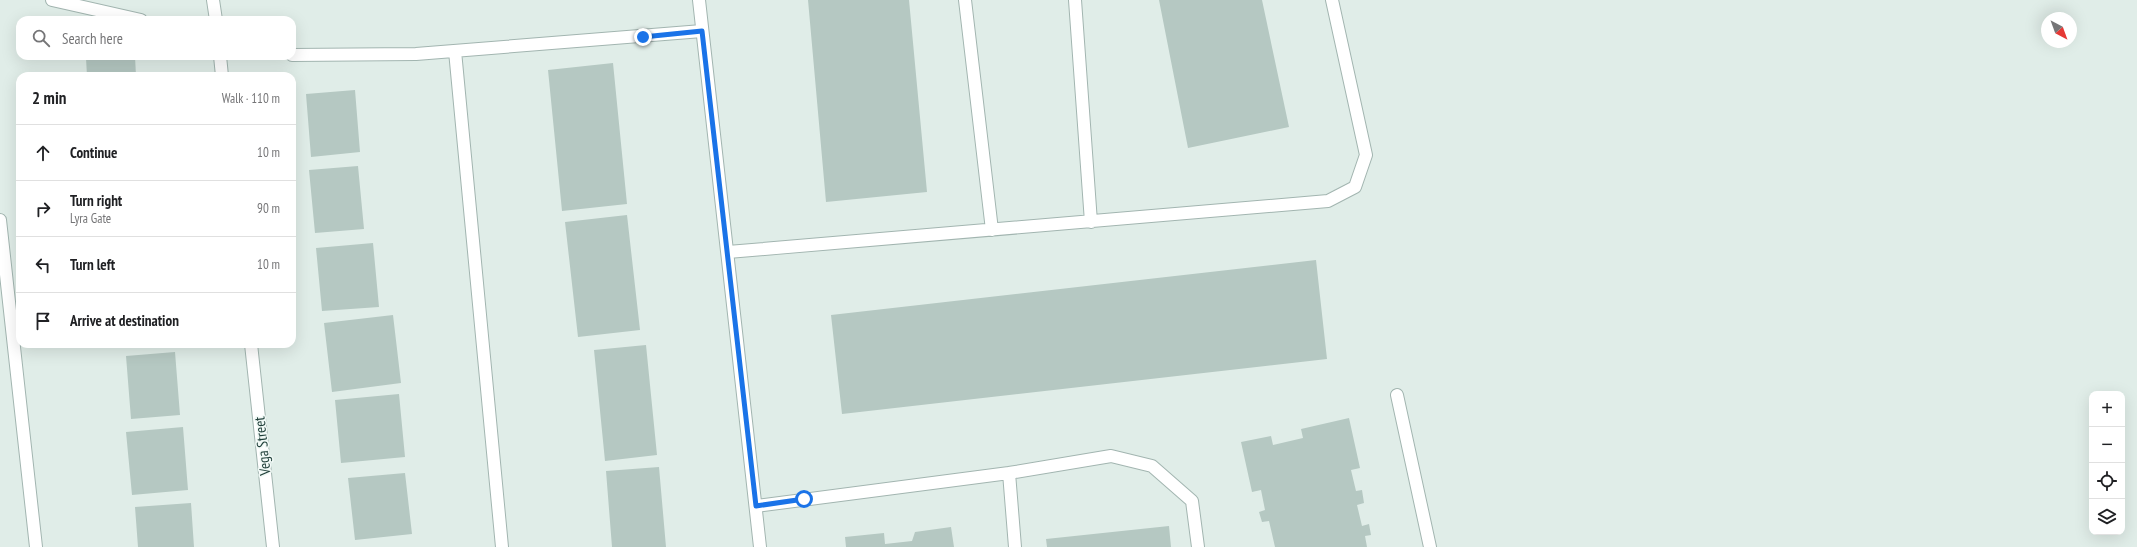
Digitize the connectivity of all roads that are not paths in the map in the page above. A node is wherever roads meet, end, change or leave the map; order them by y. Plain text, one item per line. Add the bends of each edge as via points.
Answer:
1 (52, 0) edge
2 (213, 0) edge
3 (699, 0) edge
4 (965, 0) edge
5 (1075, 0) edge
6 (1332, 0) edge
7 (123, 16) edge
8 (215, 16) edge
9 (702, 31) junction
10 (455, 51) junction
11 (296, 55) edge
12 (220, 60) edge
13 (222, 72) edge
14 (0, 220) edge
15 (1091, 222) junction
16 (992, 230) junction
17 (728, 252) junction
18 (251, 348) edge
19 (1397, 396) dead end
20 (1009, 473) junction
21 (756, 506) junction
22 (36, 547) edge
23 (273, 547) edge
24 (502, 547) edge
25 (760, 547) edge
26 (1015, 547) edge
27 (1198, 547) edge
28 (1430, 547) edge

1 - 7 street
2 - 8 street
3 - 9 street
4 - 16 street
5 - 15 street
6 - 15 street via 1366,155 1355,187 1328,201
9 - 10 street
9 - 17 street
10 - 11 street via 416,54
10 - 24 street
12 - 13 street
14 - 22 street
15 - 16 street
16 - 17 street
17 - 21 street
18 - 23 street, Vega Street
19 - 28 street
20 - 21 street
20 - 26 street
20 - 27 street via 1111,456 1152,466 1192,501
21 - 25 street

